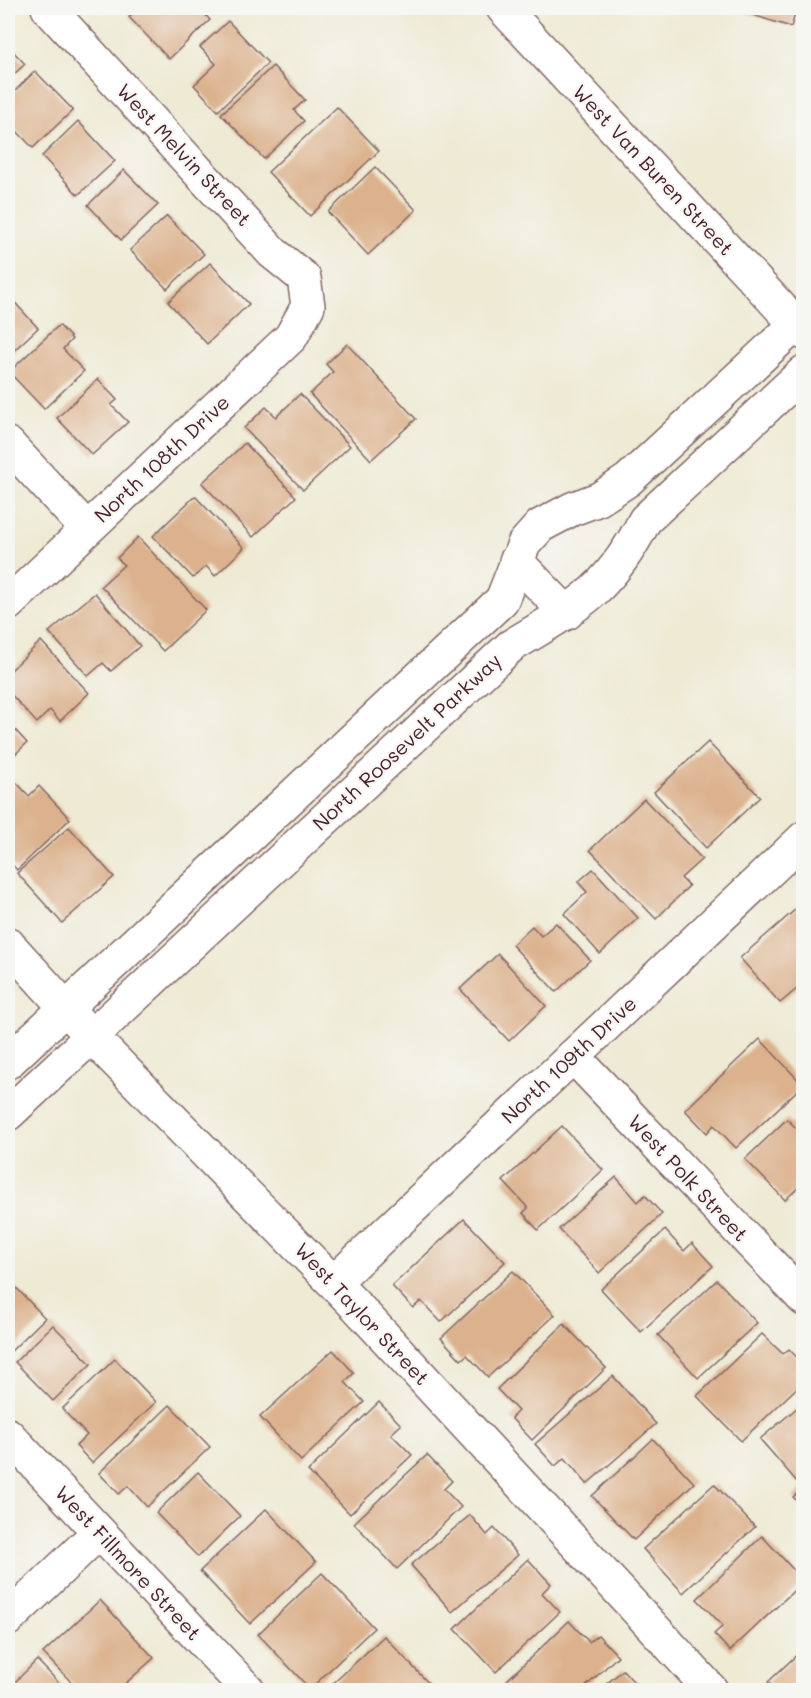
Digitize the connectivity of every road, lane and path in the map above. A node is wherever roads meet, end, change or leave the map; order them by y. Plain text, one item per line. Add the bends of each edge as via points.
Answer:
1 (48, 8) edge
2 (503, 8) edge
3 (308, 306) joint
4 (801, 325) edge
5 (804, 372) edge
6 (8, 444) edge
7 (87, 529) junction
8 (516, 561) junction
9 (8, 604) edge
10 (567, 613) junction
11 (405, 690) junction
12 (433, 719) junction
13 (804, 838) edge
14 (8, 944) edge
15 (66, 1007) junction
16 (92, 1037) junction
17 (573, 1056) junction
18 (8, 1062) edge
19 (8, 1114) edge
20 (334, 1282) junction
21 (804, 1299) edge
22 (8, 1435) edge
23 (99, 1532) junction
24 (8, 1619) edge
25 (248, 1690) edge
26 (711, 1690) edge

1 - 3 street, West Melvin Street via 273,253 304,278
2 - 4 street, West Van Buren Street
3 - 7 street, North 108th Drive via 291,337
4 - 8 street, North Roosevelt Parkway via 628,480 599,499 540,526 524,544
5 - 10 street, North Roosevelt Parkway via 645,520 608,579
6 - 7 street
7 - 9 street, North 108th Drive
8 - 10 street
8 - 11 street, North Roosevelt Parkway via 502,600
10 - 12 street, North Roosevelt Parkway via 511,646
11 - 12 street
11 - 15 street, North Roosevelt Parkway
12 - 16 street, North Roosevelt Parkway
13 - 17 street, North 109th Drive
14 - 15 street, West Taylor Street
15 - 16 street, West Taylor Street
15 - 18 street, North Roosevelt Parkway
16 - 19 street, North Roosevelt Parkway
16 - 20 street, West Taylor Street
17 - 20 street, North 109th Drive
17 - 21 street, West Polk Street
20 - 26 street, West Taylor Street
22 - 23 street, West Fillmore Street
23 - 24 street
23 - 25 street, West Fillmore Street

